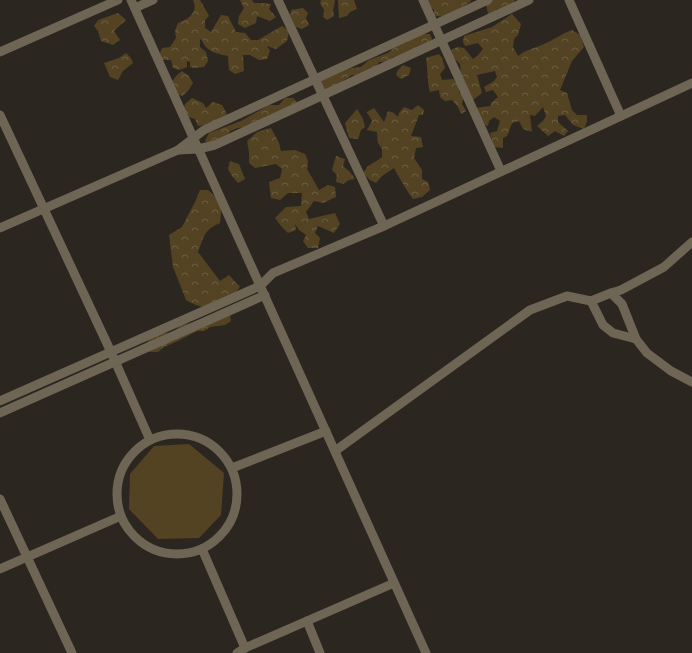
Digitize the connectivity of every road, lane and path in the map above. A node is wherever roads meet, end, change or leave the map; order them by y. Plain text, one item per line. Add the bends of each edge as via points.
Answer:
1 (118, 0) edge
2 (153, 0) edge
3 (278, 0) edge
4 (423, 0) edge
5 (488, 0) edge
6 (529, 0) edge
7 (569, 0) edge
8 (133, 4) edge
9 (435, 24) junction
10 (442, 40) junction
11 (0, 52) edge
12 (314, 79) junction
13 (692, 83) edge
14 (322, 95) junction
15 (0, 115) edge
16 (621, 116) junction
17 (193, 138) junction
18 (198, 149) junction
19 (178, 150) junction
20 (501, 171) junction
21 (44, 210) junction
22 (384, 226) junction
23 (0, 228) edge
24 (692, 242) edge
25 (260, 286) junction
26 (611, 293) junction
27 (265, 295) junction
28 (591, 301) junction
29 (636, 339) junction
30 (111, 352) junction
31 (115, 362) junction
32 (692, 382) edge
33 (0, 401) edge
34 (0, 413) edge
35 (326, 431) junction
36 (150, 440) junction
37 (335, 452) junction
38 (232, 468) junction
39 (0, 499) edge
40 (121, 516) junction
41 (202, 549) junction
42 (27, 558) junction
43 (0, 569) edge
44 (394, 583) junction
45 (307, 621) junction
46 (245, 648) junction
47 (72, 653) edge
48 (237, 653) edge
49 (320, 653) edge
50 (426, 653) edge

1 - 11 street
2 - 8 street
3 - 12 street
4 - 9 street
5 - 9 street
6 - 10 street
7 - 16 street
8 - 17 street
9 - 10 street
9 - 12 street
10 - 14 street
10 - 20 street
12 - 14 street
12 - 17 street via 204,130
13 - 16 street
14 - 18 street via 215,145
14 - 22 street
15 - 21 street
16 - 20 street
17 - 18 street
17 - 19 street
18 - 19 street
18 - 25 street
19 - 21 street
20 - 22 street
21 - 23 street
21 - 30 street
22 - 25 street via 273,273
24 - 26 street via 664,267
25 - 27 street
25 - 30 street
26 - 28 street
26 - 29 street via 622,304
27 - 31 street
27 - 35 street
28 - 29 street via 603,325 613,333
28 - 37 street via 567,296 530,310
29 - 32 street via 647,353 671,371
30 - 31 street
30 - 33 street
31 - 34 street
31 - 36 street
35 - 37 street
35 - 38 street
36 - 38 street via 168,434 188,434 206,440 221,452
36 - 40 street via 135,450 124,464 118,480 117,498
37 - 44 street
38 - 41 street via 238,486 235,511 230,523 218,538
39 - 42 street
40 - 41 street via 131,532 146,545 158,550 183,554
40 - 42 street
41 - 46 street
42 - 43 street
42 - 47 street
44 - 45 street
44 - 50 street
45 - 46 street
45 - 49 street
46 - 48 street

